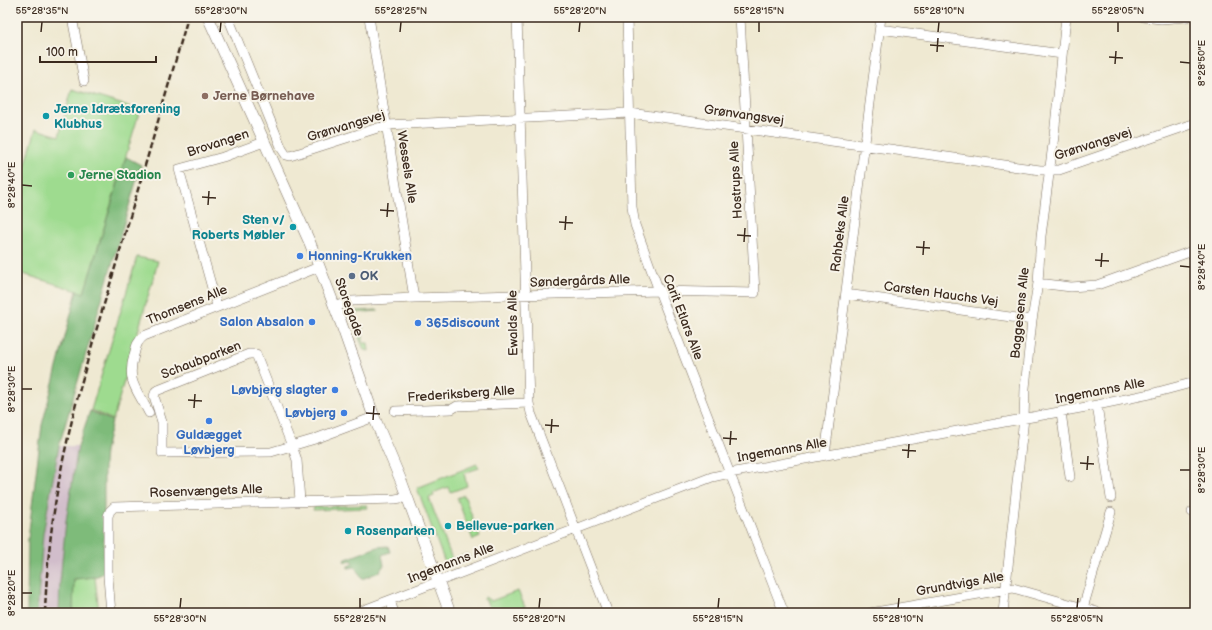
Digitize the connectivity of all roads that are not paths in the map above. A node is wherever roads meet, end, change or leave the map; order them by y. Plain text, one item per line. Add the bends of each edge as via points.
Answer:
1 (72, 17) edge
2 (208, 17) edge
3 (228, 17) edge
4 (369, 17) edge
5 (517, 17) edge
6 (627, 17) edge
7 (740, 17) edge
8 (881, 17) edge
9 (1066, 17) edge
10 (1143, 17) edge
11 (1187, 17) edge
12 (880, 29) junction
13 (1062, 54) junction
14 (84, 81) dead end
15 (630, 112) junction
16 (520, 119) junction
17 (1195, 123) edge
18 (387, 125) junction
19 (746, 128) junction
20 (264, 142) junction
21 (865, 145) junction
22 (1049, 170) junction
23 (1195, 250) edge
24 (320, 267) junction
25 (1038, 283) junction
26 (659, 292) junction
27 (755, 293) joint
28 (846, 294) junction
29 (525, 296) junction
30 (414, 298) junction
31 (217, 306) junction
32 (334, 306) junction
33 (1032, 320) junction
34 (1195, 382) edge
35 (529, 403) junction
36 (1097, 405) junction
37 (395, 411) dead end
38 (1061, 412) junction
39 (149, 413) dead end
40 (374, 417) junction
41 (1024, 418) junction
42 (292, 446) junction
43 (825, 455) junction
44 (730, 472) junction
45 (1070, 477) dead end
46 (407, 497) junction
47 (1111, 498) dead end
48 (300, 501) junction
49 (1111, 512) dead end
50 (576, 530) junction
51 (438, 582) junction
52 (1005, 590) junction
53 (390, 600) junction
54 (1083, 608) junction
55 (111, 613) edge
56 (356, 613) edge
57 (394, 613) edge
58 (450, 613) edge
59 (608, 613) edge
60 (784, 613) edge
61 (870, 613) edge
62 (1002, 613) edge
63 (1101, 613) edge

1 - 14 street
2 - 20 street, Storegade
3 - 18 street, Grønvangsvej via 286,155 292,156
4 - 18 street, Wessels Alle
5 - 16 street, Ewalds Alle
6 - 15 street, Carit Etlars Alle
7 - 19 street, Hostrups Alle
8 - 12 street, Rahbeks Alle
9 - 13 street, Baggesens Alle
10 - 11 street
12 - 13 street
12 - 21 street, Rahbeks Alle
13 - 22 street, Baggesens Alle
15 - 16 street, Grønvangsvej
15 - 19 street, Grønvangsvej
15 - 26 street, Carit Etlars Alle via 632,207 635,225
16 - 18 street, Grønvangsvej
16 - 29 street, Ewalds Alle
17 - 22 street, Grønvangsvej via 1063,170
18 - 30 street, Wessels Alle
19 - 21 street, Grønvangsvej
19 - 27 street, Hostrups Alle
20 - 24 street, Storegade
20 - 31 street, Brovangen via 179,169
21 - 22 street, Grønvangsvej
21 - 28 street, Rahbeks Alle
22 - 25 street, Baggesens Alle
23 - 25 street via 1097,285
24 - 31 street, Thomsens Alle
24 - 32 street, Storegade
25 - 33 street, Baggesens Alle
26 - 27 street, Søndergårds Alle
26 - 29 street, Søndergårds Alle
26 - 44 street, Carit Etlars Alle
28 - 33 street, Carsten Hauchs Vej
28 - 43 street, Rahbeks Alle
29 - 30 street, Søndergårds Alle
29 - 35 street, Ewalds Alle
30 - 32 street, Søndergårds Alle via 352,301
31 - 39 street, Thomsens Alle via 140,339 132,362 131,376
32 - 40 street, Storegade
33 - 41 street, Baggesens Alle
34 - 36 street, Ingemanns Alle
35 - 37 street, Frederiksberg Alle
35 - 50 street, Ewalds Alle
36 - 38 street, Ingemanns Alle
36 - 47 street
38 - 41 street, Ingemanns Alle
38 - 45 street
40 - 42 street, Schaubparken
40 - 46 street, Storegade
41 - 43 street, Ingemanns Alle
41 - 52 street, Baggesens Alle
42 - 42 street, Schaubparken via 256,354 249,354 156,391 154,396 162,422 162,452 271,452
42 - 48 street, Schaubparken
43 - 44 street, Ingemanns Alle
44 - 50 street, Ingemanns Alle
44 - 60 street, Carit Etlars Alle
46 - 48 street, Rosenvængets Alle
46 - 51 street, Storegade
48 - 55 street, Rosenvængets Alle via 114,507 108,516
49 - 54 street
50 - 51 street, Ingemanns Alle
50 - 59 street, Ewalds Alle
51 - 53 street, Ingemanns Alle
51 - 58 street, Storegade
52 - 54 street, Grundtvigs Alle via 1013,588
52 - 61 street, Grundtvigs Alle
52 - 62 street, Baggesens Alle
53 - 56 street, Ingemanns Alle
53 - 57 street
54 - 63 street, Grundtvigs Alle

